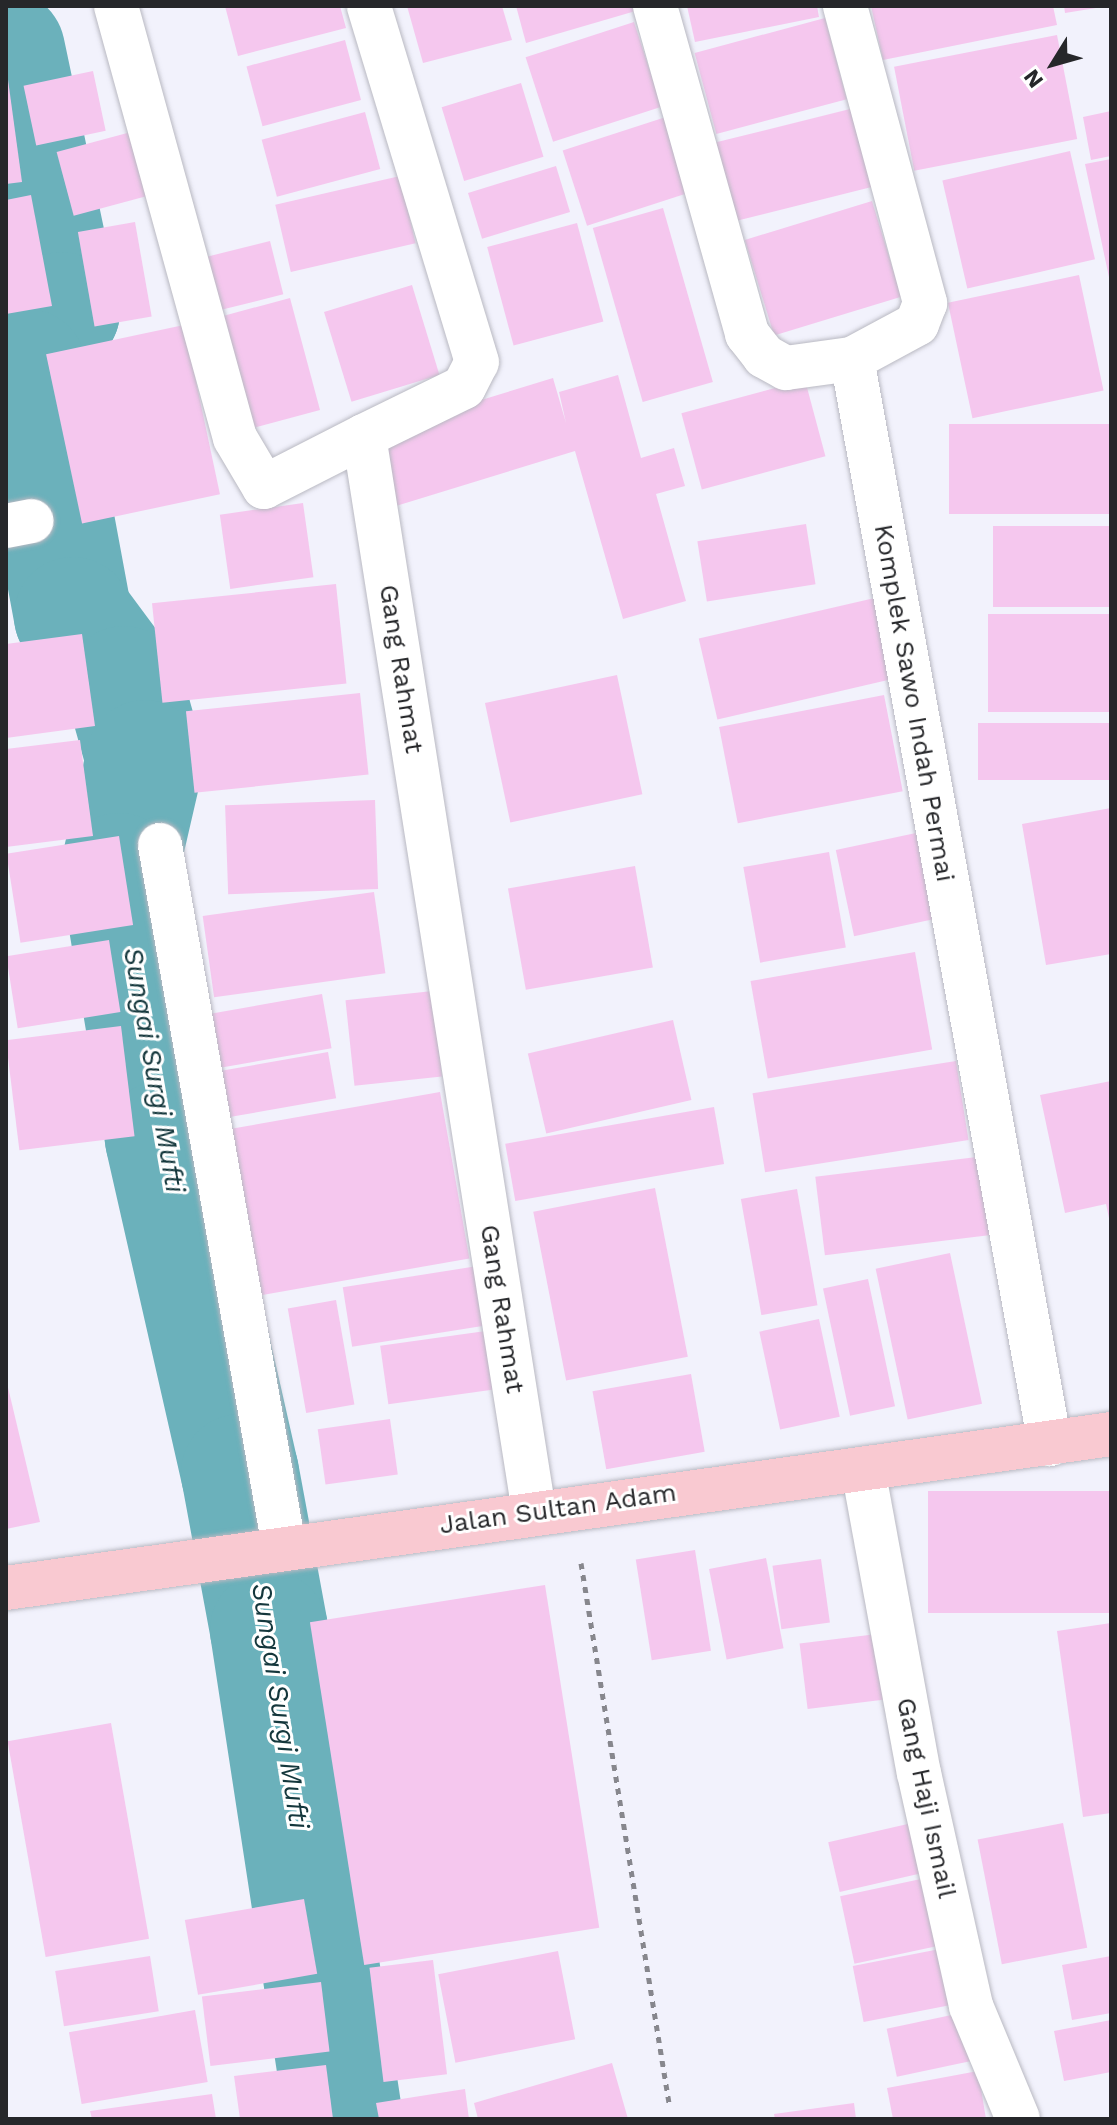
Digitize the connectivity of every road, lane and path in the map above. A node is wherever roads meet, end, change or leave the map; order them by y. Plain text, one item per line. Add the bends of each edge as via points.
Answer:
1 (116, 6) edge
2 (369, 6) edge
3 (655, 6) edge
4 (845, 6) edge
5 (852, 359) junction
6 (364, 436) junction
7 (160, 845) dead end
8 (1111, 1434) edge
9 (1050, 1444) junction
10 (863, 1469) junction
11 (553, 1509) junction
12 (279, 1547) junction
13 (6, 1588) edge
14 (669, 2103) dead end
15 (1018, 2119) edge

1 - 6 street via 235,438 264,487
2 - 6 street via 477,362 464,387
3 - 5 street via 747,334 764,356 786,368
4 - 5 street via 925,303 917,324
5 - 9 street, Komplek Sawo Indah Permai
6 - 11 street, Gang Rahmat
7 - 12 street
8 - 9 main road, Jalan Sultan Adam
9 - 10 main road, Jalan Sultan Adam
10 - 11 main road, Jalan Sultan Adam
10 - 15 street, Gang Haji Ismail via 919,1773 971,2006
11 - 12 main road, Jalan Sultan Adam
11 - 14 path
12 - 13 main road, Jalan Sultan Adam

